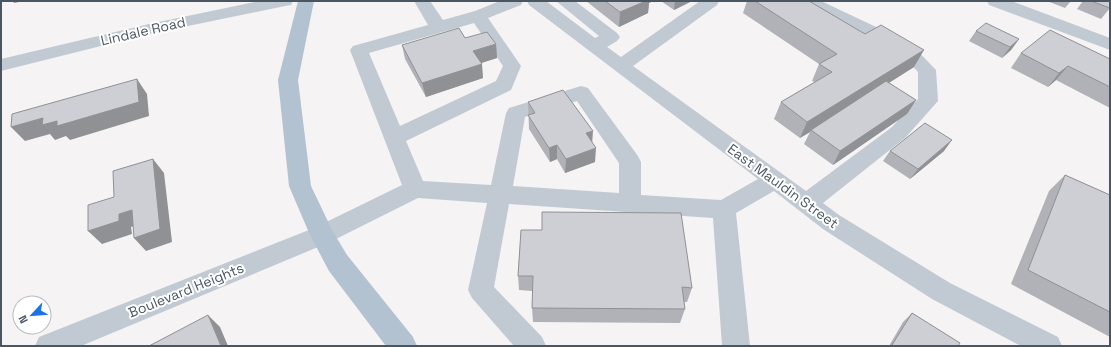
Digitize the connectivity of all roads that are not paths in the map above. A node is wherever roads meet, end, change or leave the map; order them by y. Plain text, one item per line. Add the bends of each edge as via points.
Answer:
1 (285, 1) edge
2 (306, 1) edge
3 (422, 1) edge
4 (515, 1) edge
5 (535, 1) edge
6 (564, 1) edge
7 (711, 1) edge
8 (807, 1) edge
9 (995, 1) edge
10 (478, 16) junction
11 (438, 27) junction
12 (602, 42) junction
13 (1110, 44) edge
14 (647, 48) junction
15 (1, 65) edge
16 (620, 66) junction
17 (395, 137) junction
18 (775, 180) junction
19 (415, 190) junction
20 (500, 194) junction
21 (630, 202) junction
22 (806, 204) junction
23 (724, 209) junction
24 (322, 235) junction
25 (49, 346) edge
26 (403, 346) edge
27 (532, 346) edge
28 (736, 346) edge
29 (1048, 346) edge

1 - 15 street, Lindale Road via 149,29
2 - 24 main road via 288,80 300,186
3 - 11 street
4 - 10 street
5 - 12 street, East Mauldin Street
6 - 12 street
7 - 14 street
8 - 22 street via 904,47 927,70 928,101 899,132
9 - 13 street
10 - 11 street
10 - 17 street via 512,66 504,84
11 - 17 street via 359,50
12 - 14 street via 631,41
12 - 16 street, East Mauldin Street
14 - 16 street
16 - 18 street, East Mauldin Street
17 - 19 street
18 - 22 street, East Mauldin Street
18 - 23 street
19 - 20 street
19 - 24 street, Boulevard Heights
20 - 21 street
20 - 21 street via 516,113 581,93 630,162
20 - 27 street via 481,290
21 - 23 street
22 - 29 street, East Mauldin Street via 941,290
23 - 28 street
24 - 25 street, Boulevard Heights
24 - 26 main road via 338,263

